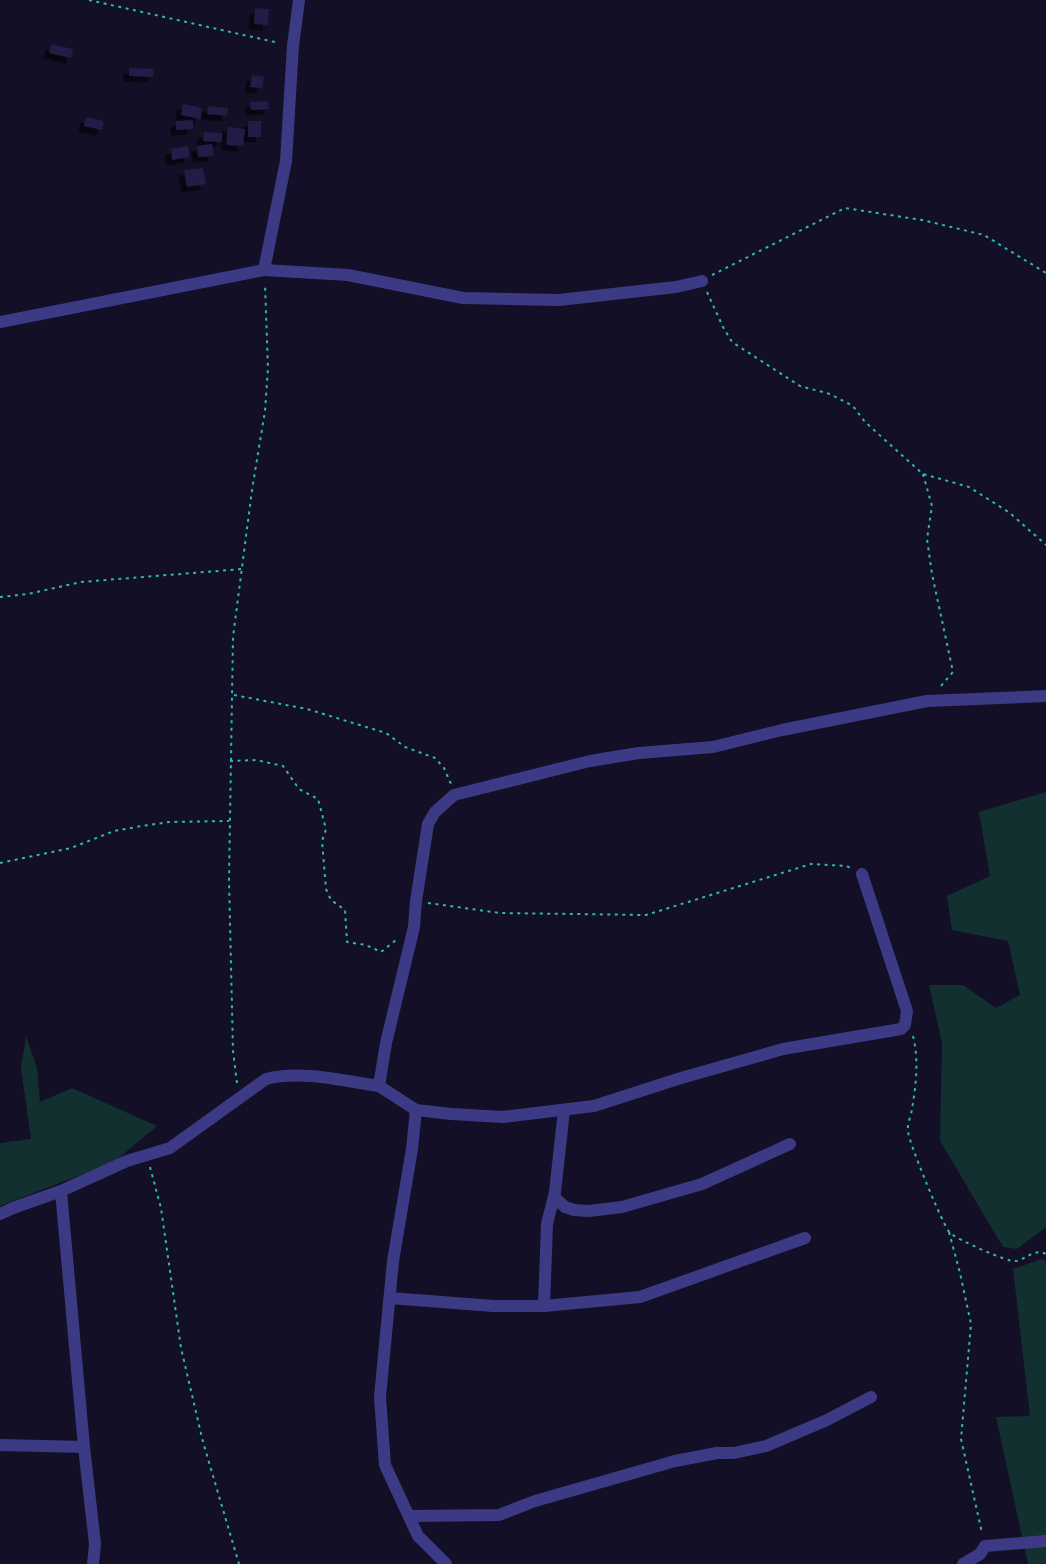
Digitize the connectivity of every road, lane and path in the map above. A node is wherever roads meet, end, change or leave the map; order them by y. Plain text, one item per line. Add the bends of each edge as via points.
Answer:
1 (89, 0) edge
2 (299, 0) edge
3 (293, 46) junction
4 (264, 270) junction
5 (1046, 273) edge
6 (702, 281) junction
7 (0, 322) edge
8 (923, 474) junction
9 (1046, 545) edge
10 (242, 569) junction
11 (0, 597) edge
12 (234, 695) junction
13 (1046, 696) edge
14 (927, 700) junction
15 (230, 760) junction
16 (454, 795) junction
17 (229, 821) junction
18 (0, 863) edge
19 (862, 874) joint
20 (416, 901) junction
21 (414, 927) junction
22 (907, 1017) junction
23 (379, 1086) junction
24 (240, 1097) junction
25 (416, 1110) junction
26 (564, 1110) junction
27 (790, 1144) dead end
28 (147, 1155) junction
29 (61, 1191) junction
30 (554, 1197) junction
31 (0, 1214) edge
32 (949, 1232) junction
33 (805, 1238) dead end
34 (1046, 1254) edge
35 (390, 1298) junction
36 (544, 1306) junction
37 (871, 1397) dead end
38 (0, 1445) edge
39 (84, 1447) junction
40 (409, 1516) junction
41 (1046, 1541) edge
42 (985, 1546) junction
43 (93, 1564) edge
44 (239, 1564) edge
45 (446, 1564) edge
46 (963, 1564) edge

1 - 3 path
2 - 3 street
3 - 4 street via 286,161
4 - 6 street via 348,274 464,298 559,300
4 - 7 street
4 - 10 path via 268,368 265,411
5 - 6 path via 984,235 845,208
6 - 8 path via 732,342 800,386 830,394 853,406 865,422
8 - 9 path via 969,487 1010,513
8 - 14 path via 933,506 927,539 932,574 953,672
10 - 11 path via 81,582
10 - 12 path via 233,637
12 - 15 path
12 - 16 path via 307,709 386,733 405,747 435,758 450,779
13 - 14 street
14 - 16 street via 713,747 639,753 590,762
15 - 17 path
15 - 21 path via 283,766 299,789 318,799 326,829 322,841 326,889 331,900 345,910 347,942 381,952
16 - 20 street via 428,824
17 - 18 path via 142,825 71,848
17 - 24 path via 232,1051
19 - 20 path via 847,866 811,864 645,915 500,913
19 - 22 street
20 - 21 street
21 - 23 street
22 - 26 street via 901,1029 783,1048 594,1106
22 - 32 path via 917,1051 908,1132
23 - 24 street via 280,1076 266,1079
23 - 25 street
24 - 28 street via 170,1148
25 - 26 street via 503,1117
25 - 35 street
26 - 30 street
27 - 30 street via 702,1184 622,1207 574,1210
28 - 29 street
28 - 44 path via 161,1208 181,1348 202,1442
29 - 31 street
29 - 39 street
30 - 36 street via 547,1224
32 - 34 path via 1005,1261 1016,1261 1033,1253
32 - 42 path via 971,1324 961,1439
33 - 36 street via 640,1297
35 - 36 street
35 - 40 street via 380,1397 385,1465
37 - 40 street via 766,1446 675,1461 499,1515
38 - 39 street
39 - 43 street via 95,1544
40 - 45 street via 418,1536
41 - 42 street
42 - 46 street via 980,1554

